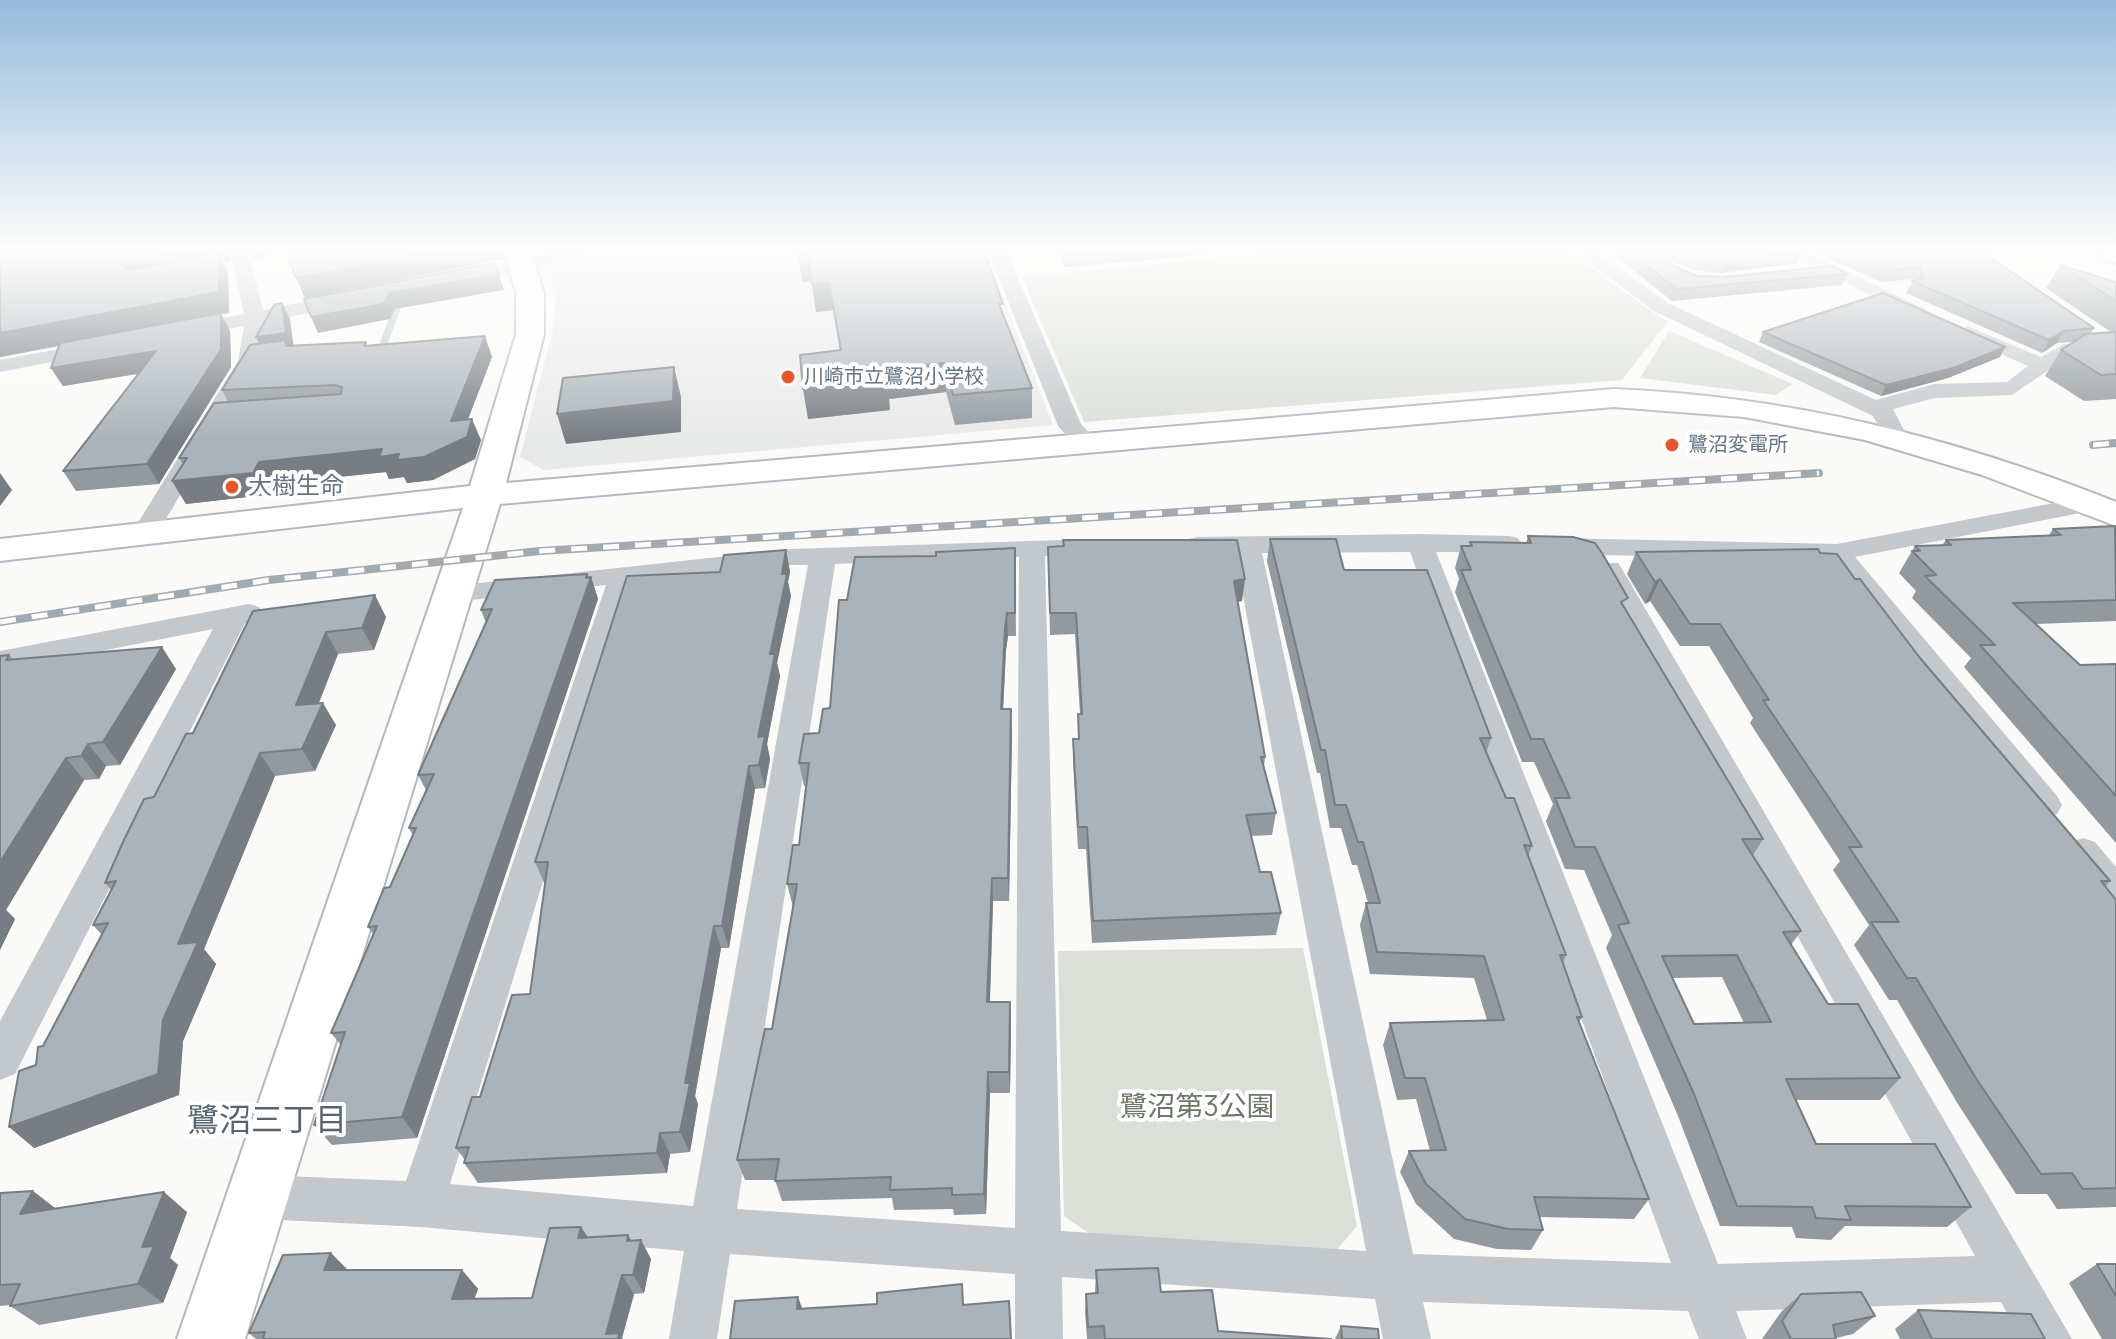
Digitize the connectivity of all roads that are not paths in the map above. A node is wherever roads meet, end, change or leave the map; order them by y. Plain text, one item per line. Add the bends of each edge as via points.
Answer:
1 (267, 315) edge
2 (530, 315) edge
3 (1024, 315) edge
4 (1678, 315) edge
5 (1929, 315) edge
6 (255, 318) junction
7 (2090, 330) edge
8 (165, 335) edge
9 (120, 343) edge
10 (2116, 348) edge
11 (2043, 365) junction
12 (0, 366) edge
13 (1888, 423) junction
14 (1085, 442) junction
15 (485, 495) junction
16 (2104, 509) edge
17 (144, 534) junction
18 (1419, 542) junction
19 (1247, 544) junction
20 (1170, 545) edge
21 (1109, 547) edge
22 (1595, 547) junction
23 (1032, 549) junction
24 (0, 550) edge
25 (1837, 552) junction
26 (823, 555) junction
27 (623, 576) junction
28 (453, 593) junction
29 (281, 608) edge
30 (235, 615) junction
31 (0, 661) edge
32 (2116, 892) edge
33 (0, 1061) edge
34 (260, 1197) junction
35 (421, 1204) junction
36 (710, 1230) junction
37 (1036, 1250) junction
38 (1395, 1277) junction
39 (2013, 1278) junction
40 (1704, 1288) junction
41 (211, 1339) edge
42 (693, 1339) edge
43 (1039, 1339) edge
44 (1407, 1339) edge
45 (1723, 1339) edge
46 (2048, 1339) edge

1 - 6 street
2 - 15 street via 530,334
3 - 14 street via 1070,426
4 - 13 street
5 - 11 street
6 - 8 street
6 - 17 street via 249,361
7 - 10 street
9 - 12 street
10 - 11 street via 2064,350
11 - 13 street via 2012,388 1934,391 1884,405
13 - 14 street via 1614,398
13 - 16 street
14 - 15 street
15 - 17 street
15 - 28 street
16 - 25 street
17 - 24 street
18 - 19 street
18 - 22 street
18 - 40 street
19 - 20 street
19 - 38 street
21 - 23 street
22 - 25 street
22 - 39 street
23 - 26 street
23 - 37 street
25 - 32 street
26 - 27 street
26 - 36 street
27 - 28 street
27 - 35 street
28 - 34 street
29 - 30 street
30 - 31 street
30 - 33 street
34 - 35 street
34 - 41 street
35 - 36 street
36 - 37 street
36 - 42 street
37 - 38 street
37 - 43 street
38 - 40 street
38 - 44 street
39 - 40 street
39 - 46 street
40 - 45 street

